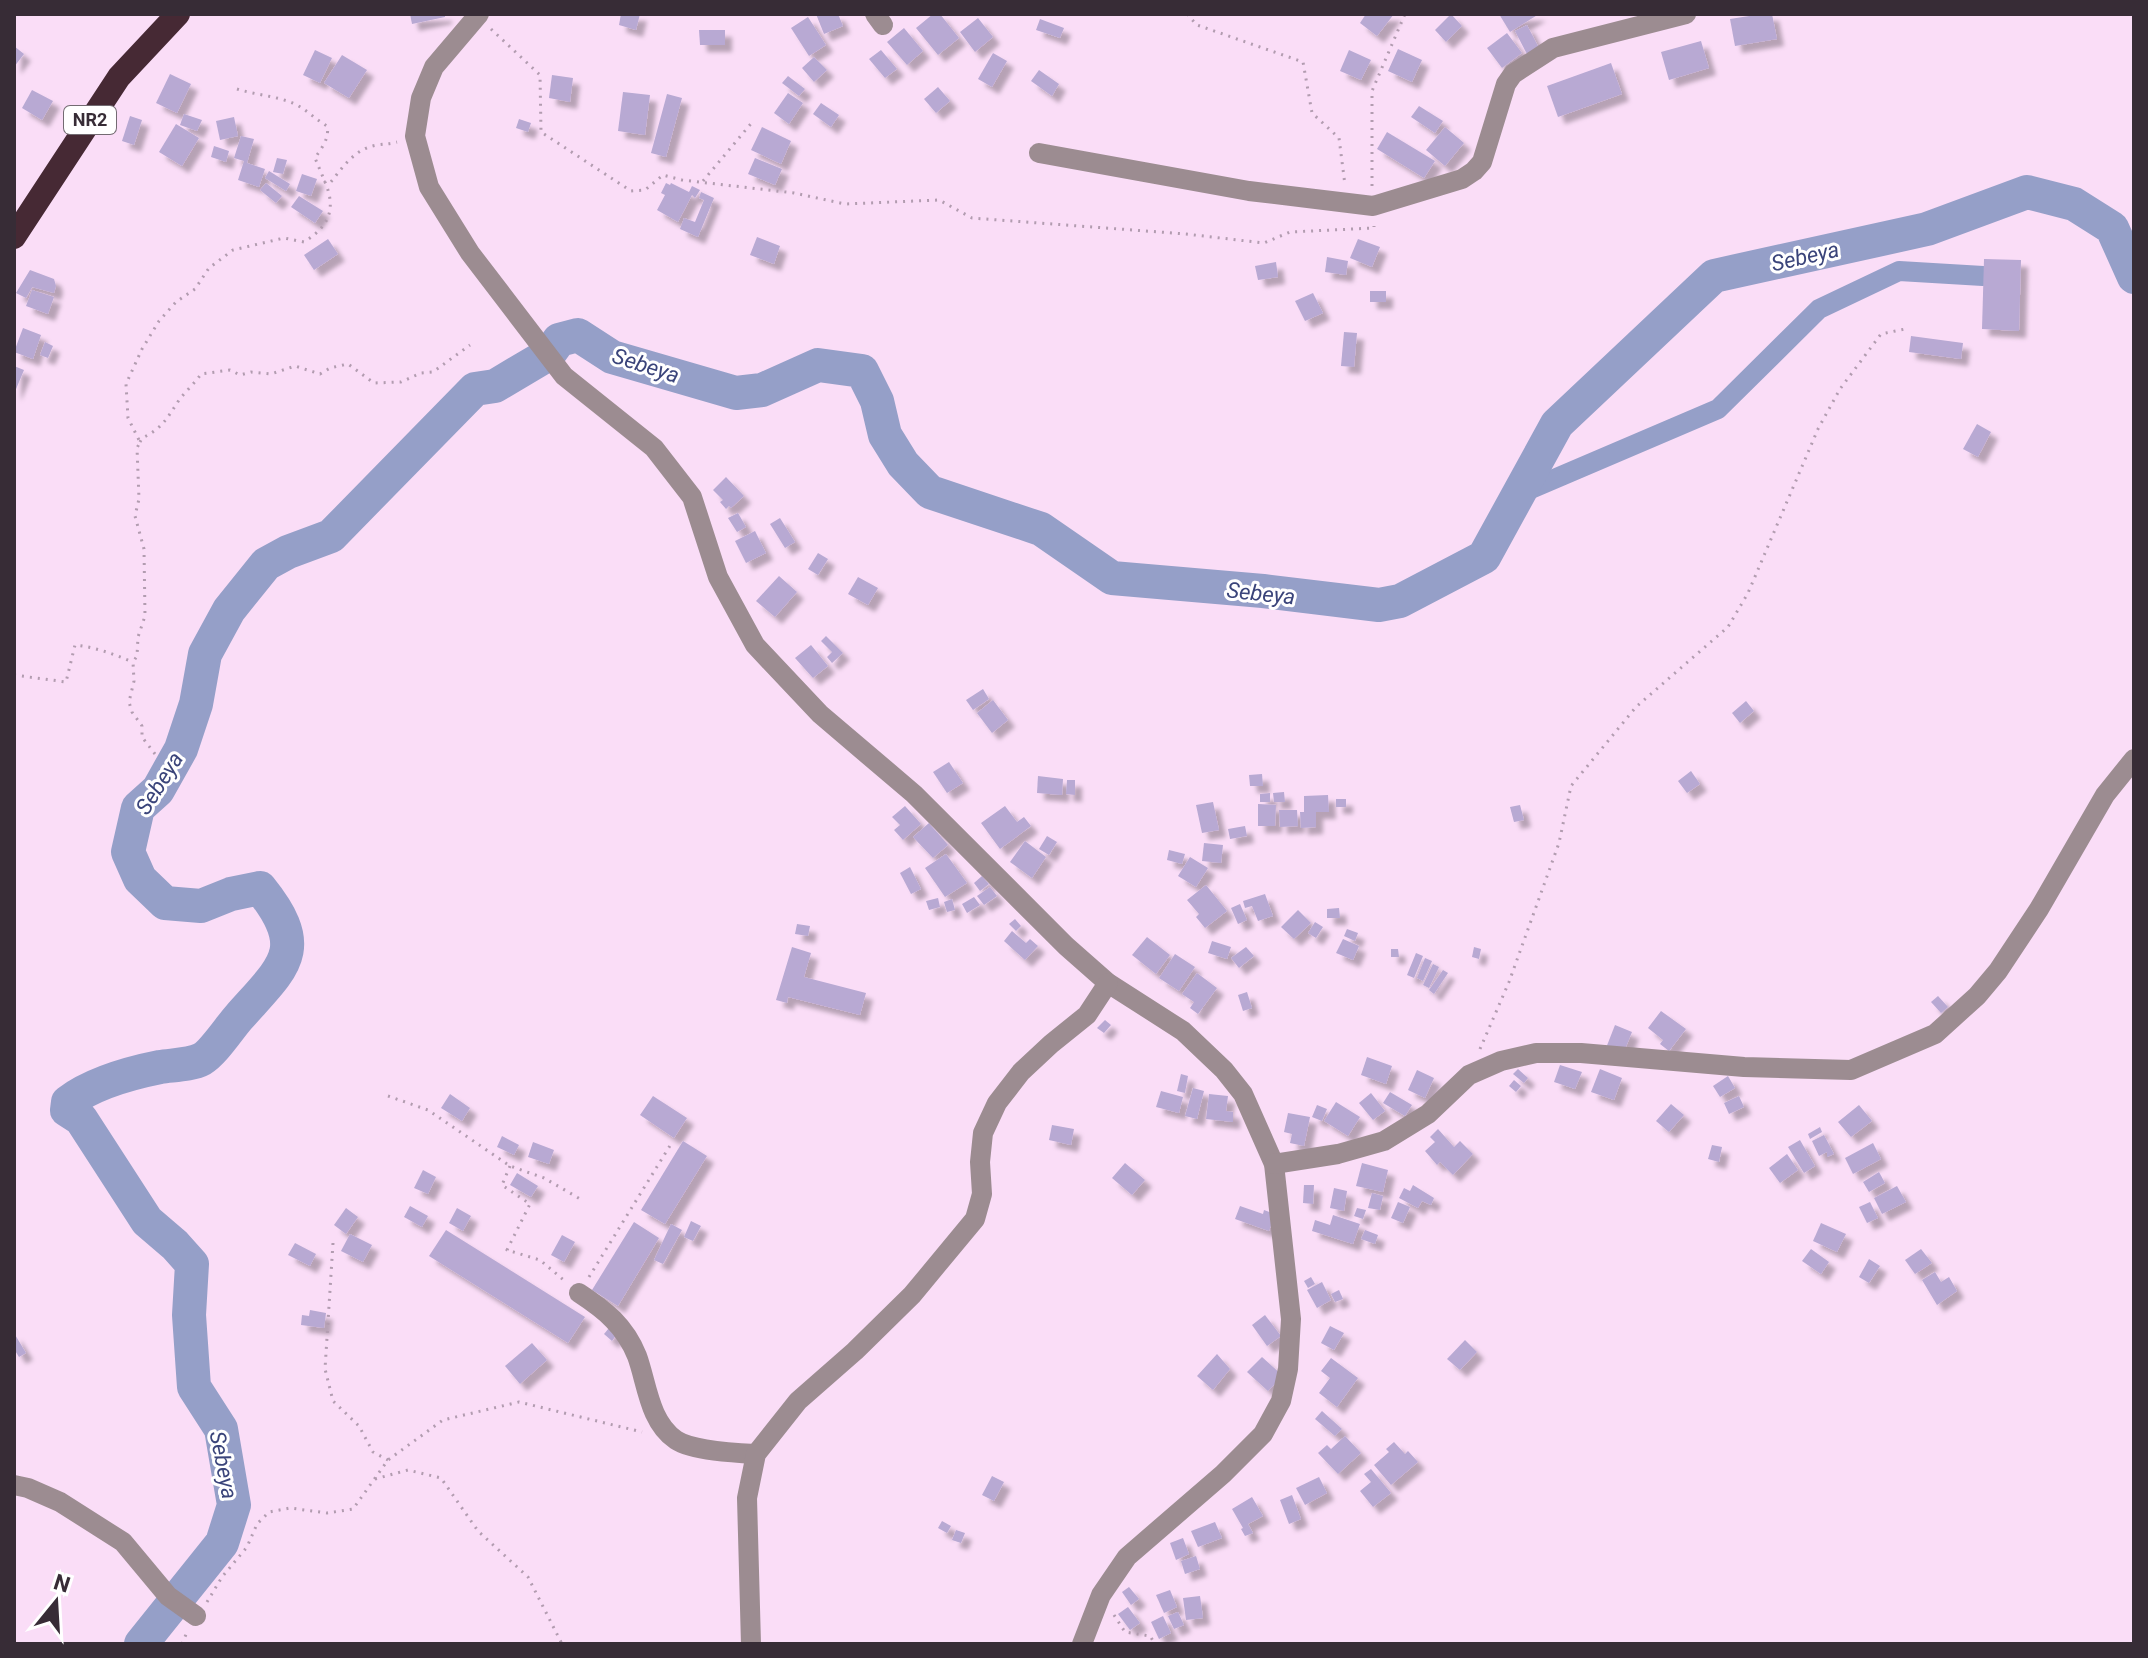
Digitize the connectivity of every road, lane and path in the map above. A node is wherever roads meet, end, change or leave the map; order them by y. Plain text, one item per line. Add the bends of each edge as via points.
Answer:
1 (178, 14) edge
2 (478, 14) edge
3 (1187, 14) edge
4 (1405, 14) edge
5 (1686, 14) edge
6 (237, 89) dead end
7 (754, 120) dead end
8 (415, 136) junction
9 (1039, 153) dead end
10 (703, 181) junction
11 (325, 182) junction
12 (1345, 185) dead end
13 (1373, 206) junction
14 (14, 237) edge
15 (1905, 329) dead end
16 (470, 345) dead end
17 (140, 442) junction
18 (133, 662) junction
19 (14, 675) edge
20 (155, 754) dead end
21 (2134, 759) edge
22 (1108, 983) junction
23 (1469, 1075) junction
24 (388, 1096) dead end
25 (671, 1144) dead end
26 (1274, 1164) junction
27 (510, 1166) junction
28 (582, 1200) dead end
29 (333, 1243) dead end
30 (579, 1293) junction
31 (677, 1440) junction
32 (756, 1454) junction
33 (388, 1460) junction
34 (375, 1479) junction
35 (14, 1485) edge
36 (1101, 1595) junction
37 (182, 1607) joint
38 (562, 1644) edge
39 (751, 1644) edge
40 (1082, 1644) edge
41 (1155, 1644) edge

1 - 14 highway, NR2 via 119,77
2 - 8 street via 434,67 421,98
2 - 10 path via 540,75 541,132 631,191 645,190 663,175
3 - 12 path via 1197,25 1303,62 1312,113 1339,138
4 - 13 path via 1372,91
5 - 13 street via 1553,48 1506,84 1482,162 1474,171
6 - 11 path via 291,102 327,126 315,158
7 - 10 path
8 - 11 path via 357,153 330,183
8 - 22 street via 429,187 470,253 540,346 564,376 654,448 692,497 718,577 755,645 820,714 914,794
9 - 13 street via 1249,191
10 - 13 path via 845,204 939,200 972,218 1264,243 1290,232 1374,228
11 - 17 path via 329,212 321,231 304,242 284,238 233,250 159,321 126,384 128,418
15 - 23 path via 1881,334 1840,389 1728,627 1636,707 1571,786 1559,843
16 - 17 path via 433,372 396,383 374,383 348,364 320,374 295,366 271,374 201,374 167,421
17 - 18 path via 135,516 144,549 145,616
18 - 19 path via 75,645 66,682
18 - 20 path via 129,702 142,737
21 - 23 street via 2105,795 1998,971 1935,1034 1851,1070 1536,1053
22 - 26 street via 1183,1031 1224,1070 1243,1094
22 - 32 street via 1087,1015 1021,1072 997,1103 983,1133 982,1194 975,1219 912,1295 798,1401
23 - 26 street via 1428,1114 1384,1141
24 - 27 path via 428,1110
25 - 30 path
26 - 36 street via 1291,1319 1281,1401 1263,1434 1127,1557
27 - 28 path
27 - 30 path via 502,1185 530,1204 507,1250 540,1260
29 - 33 path via 325,1369 330,1391 373,1452
30 - 31 street via 610,1314 625,1334 657,1418
31 - 32 street via 716,1451
31 - 33 path via 519,1402 443,1420
32 - 39 street via 747,1498
33 - 34 path
34 - 37 path via 353,1509 269,1512 222,1577
34 - 38 path via 408,1470 441,1478 478,1531 528,1577
35 - 37 street via 60,1502 123,1542
36 - 40 street
36 - 41 path via 1125,1632 1150,1636

